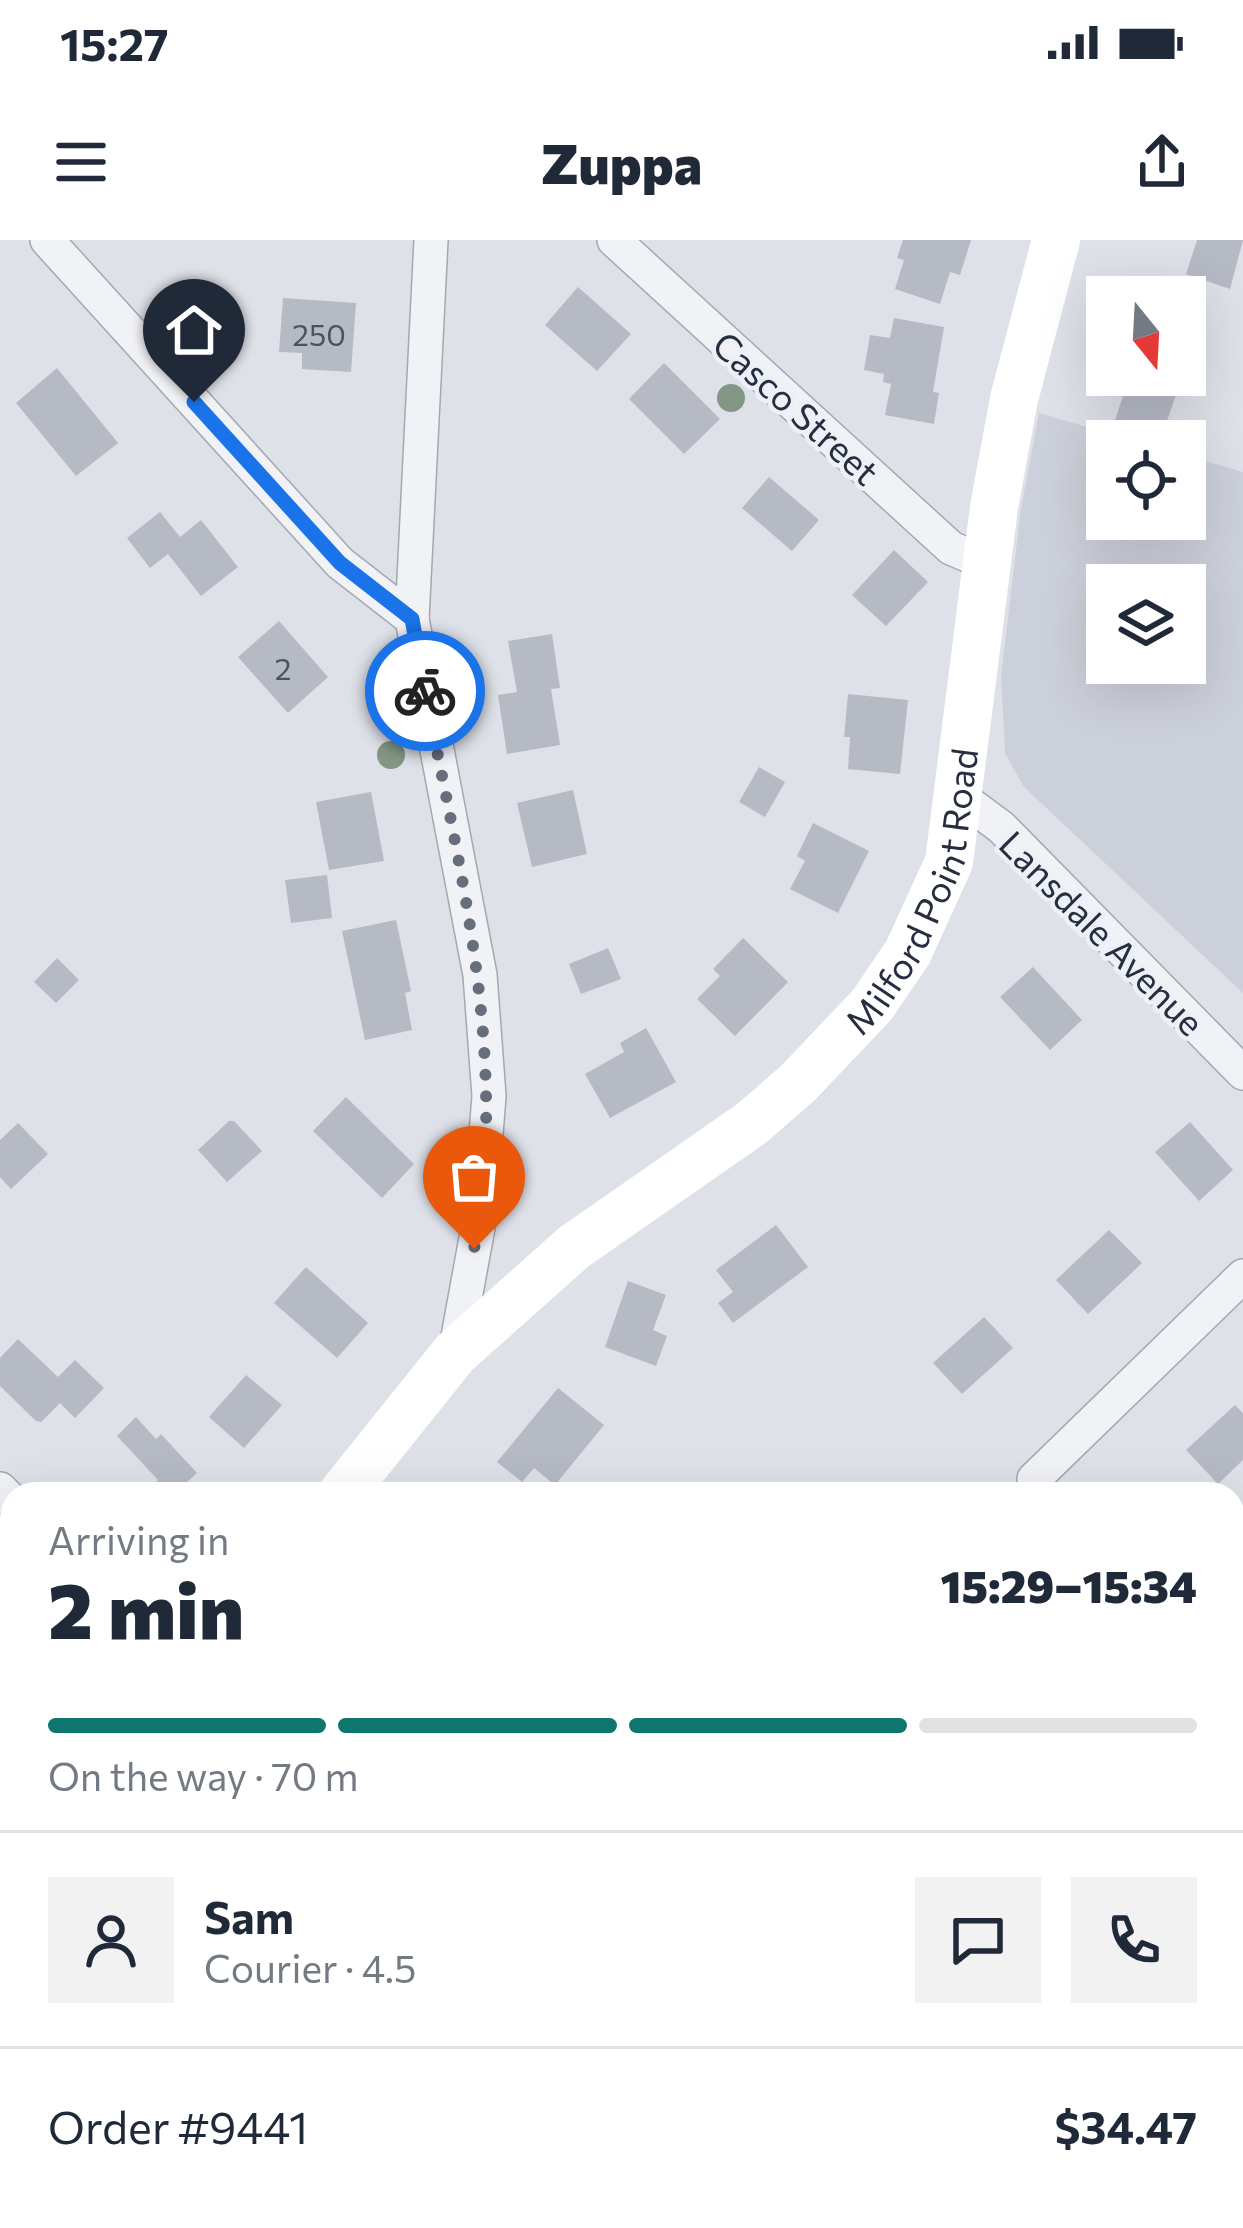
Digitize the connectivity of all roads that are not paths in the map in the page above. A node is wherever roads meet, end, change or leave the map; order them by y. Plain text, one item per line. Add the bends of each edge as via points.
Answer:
1 (47, 240) edge
2 (431, 240) edge
3 (614, 240) edge
4 (1056, 240) edge
5 (986, 563) junction
6 (412, 619) junction
7 (959, 796) junction
8 (1243, 1072) edge
9 (1243, 1276) edge
10 (455, 1354) junction
11 (1034, 1479) dead end
12 (352, 1482) edge

1 - 6 street via 340,563
2 - 6 street
3 - 5 street, Casco Street via 951,548
4 - 5 main road, Milford Point Road via 1014,399
5 - 7 main road, Milford Point Road
6 - 10 street via 486,1037 485,1166
7 - 8 street, Lansdale Avenue via 1001,827
7 - 10 main road, Milford Point Road via 935,898 872,1006 752,1123 574,1247
9 - 11 street
10 - 12 main road, Milford Point Road

